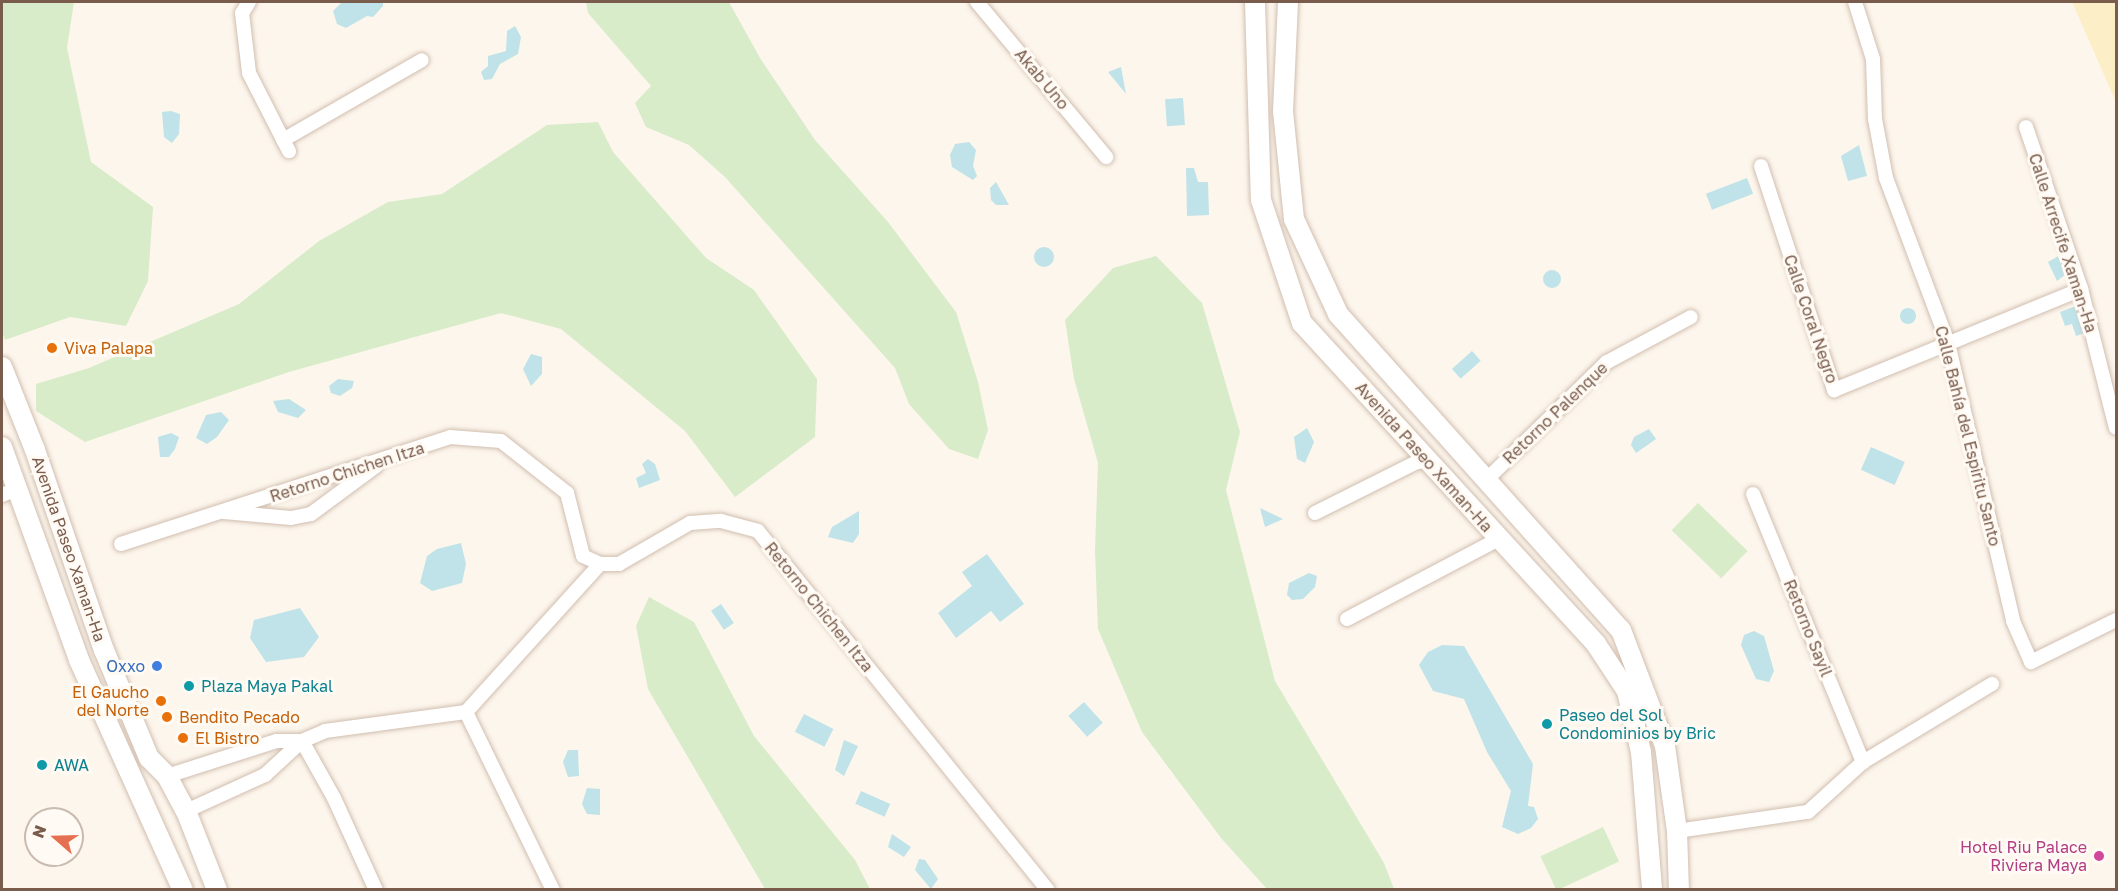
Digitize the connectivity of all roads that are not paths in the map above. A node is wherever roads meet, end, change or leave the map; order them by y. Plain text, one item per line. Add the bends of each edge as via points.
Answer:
1 (249, 2) edge
2 (977, 2) edge
3 (1255, 2) edge
4 (1288, 2) edge
5 (1856, 2) edge
6 (422, 60) dead end
7 (1286, 63) junction
8 (1257, 65) junction
9 (2026, 128) dead end
10 (1106, 157) dead end
11 (1761, 166) dead end
12 (2081, 289) junction
13 (1691, 317) dead end
14 (1948, 343) junction
15 (2, 368) edge
16 (1428, 415) junction
17 (2116, 428) edge
18 (1406, 437) junction
19 (2, 447) edge
20 (382, 461) junction
21 (1428, 461) junction
22 (1486, 480) junction
23 (9, 492) edge
24 (1753, 494) dead end
25 (222, 512) junction
26 (1315, 513) dead end
27 (1532, 531) junction
28 (121, 544) dead end
29 (1505, 546) junction
30 (600, 564) junction
31 (1347, 619) dead end
32 (2116, 620) edge
33 (1992, 684) dead end
34 (466, 712) junction
35 (302, 741) junction
36 (1665, 746) junction
37 (1641, 752) junction
38 (1863, 762) junction
39 (167, 776) junction
40 (186, 811) junction
41 (1677, 831) junction
42 (183, 890) edge
43 (217, 890) edge
44 (376, 890) edge
45 (553, 890) edge
46 (1048, 890) edge
47 (1652, 890) edge
48 (1679, 890) edge

1 - 6 street via 242,13 249,73 286,145
2 - 10 street, Akab Uno
3 - 8 main road, Avenida Paseo Xaman-Ha
4 - 7 main road, Avenida Paseo Xaman-Ha
5 - 14 street, Calle Bahía del Espiritu Santo via 1873,59 1875,119 1886,178
7 - 8 main road
7 - 16 main road, Avenida Paseo Xaman-Ha via 1283,111 1294,219 1338,314
8 - 18 main road, Avenida Paseo Xaman-Ha via 1261,200 1302,323
9 - 12 street, Calle Arrecife Xaman-Ha
11 - 14 street, Calle Coral Negro via 1834,390
12 - 14 street
12 - 17 street, Calle Arrecife Xaman-Ha
13 - 22 street, Retorno Palenque via 1607,362
14 - 32 street, Calle Bahía del Espiritu Santo via 2013,621 2031,662
15 - 39 main road, Avenida Paseo Xaman-Ha via 35,450 104,650 149,758
16 - 18 main road
16 - 22 main road, Avenida Paseo Xaman-Ha
18 - 21 main road, Avenida Paseo Xaman-Ha
19 - 23 main road, Avenida Paseo Xaman-Ha
20 - 25 street, Retorno Chichen Itza
20 - 25 street via 311,514 291,518
20 - 30 street, Retorno Chichen Itza via 450,437 501,441 567,493 583,556
21 - 26 street via 1417,462
21 - 29 main road, Avenida Paseo Xaman-Ha
22 - 27 main road, Avenida Paseo Xaman-Ha
23 - 42 main road, Avenida Paseo Xaman-Ha via 79,660
24 - 38 street, Retorno Sayil
25 - 28 street, Retorno Chichen Itza
27 - 29 main road
27 - 36 main road, Avenida Paseo Xaman-Ha via 1621,630
29 - 31 street
29 - 37 main road, Avenida Paseo Xaman-Ha via 1596,644 1627,692
30 - 34 street
30 - 46 street, Retorno Chichen Itza via 619,564 690,523 721,521 758,531
33 - 38 street
34 - 35 street via 325,731
34 - 45 street
35 - 39 street via 277,741
35 - 40 street via 265,775
35 - 44 street via 334,798
36 - 37 main road
36 - 41 main road, Avenida Paseo Xaman-Ha
37 - 47 main road, Avenida Paseo Xaman-Ha
38 - 41 street via 1808,812
39 - 40 main road, Avenida Paseo Xaman-Ha
40 - 43 main road, Avenida Paseo Xaman-Ha
41 - 48 main road, Avenida Paseo Xaman-Ha

